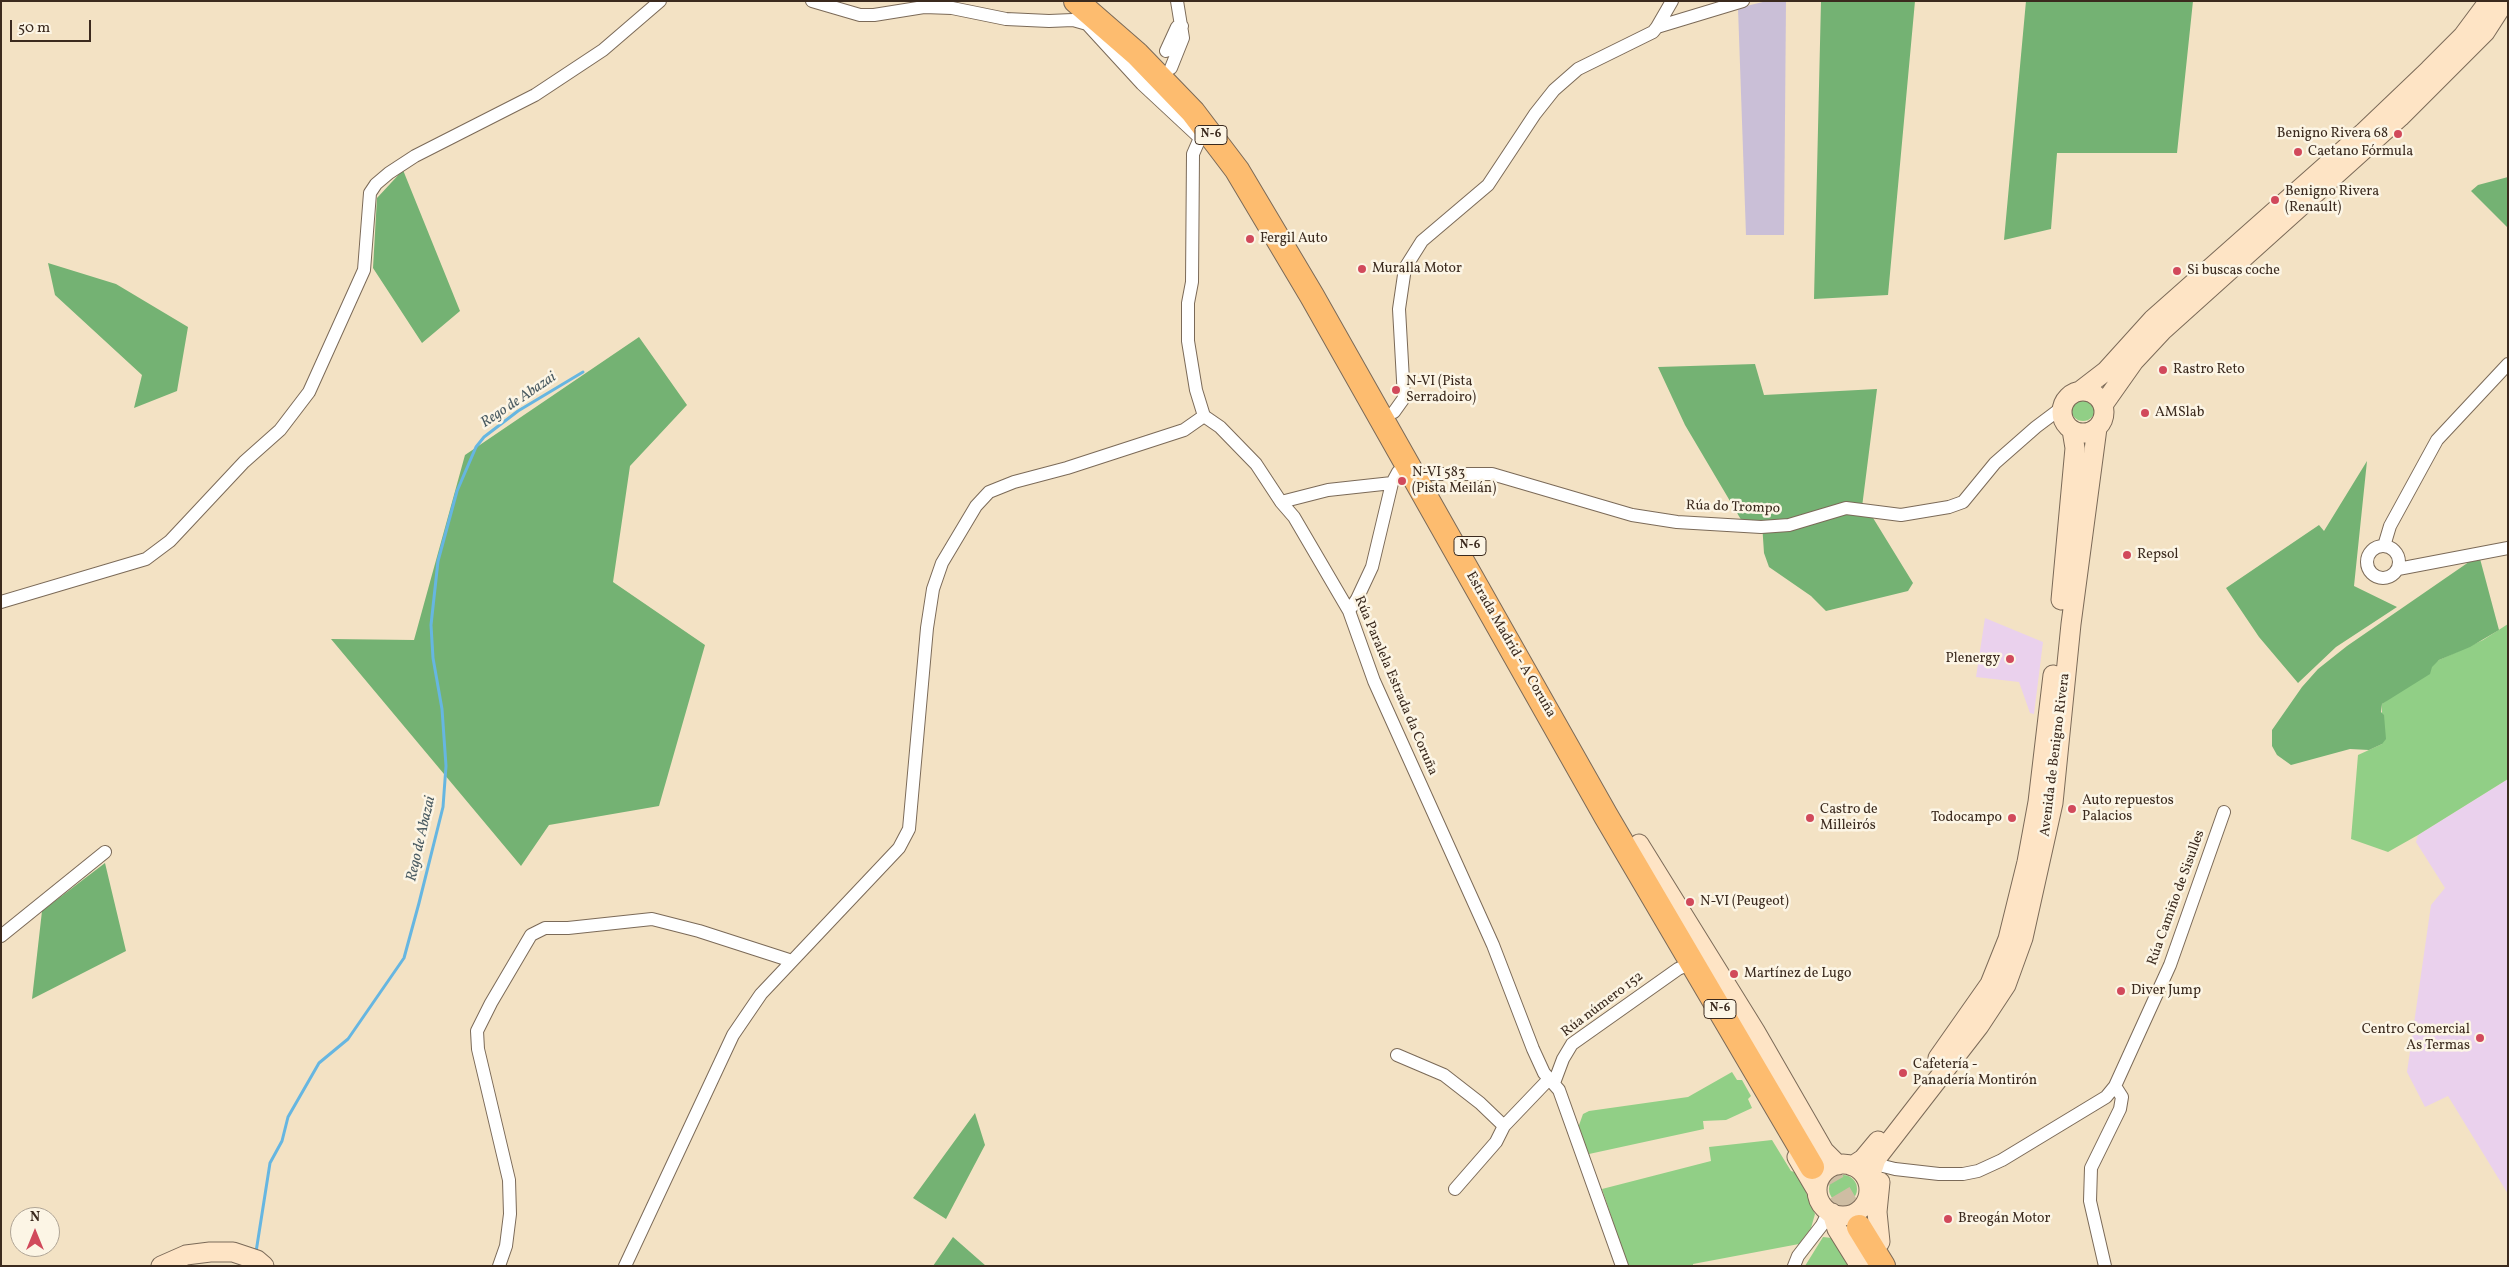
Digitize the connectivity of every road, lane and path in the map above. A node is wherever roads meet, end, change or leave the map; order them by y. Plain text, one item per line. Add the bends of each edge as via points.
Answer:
1 (660, 1) edge
2 (812, 1) edge
3 (1177, 1) edge
4 (1672, 1) edge
5 (1743, 1) edge
6 (2489, 1) edge
7 (2505, 1) edge
8 (1087, 10) edge
9 (1182, 26) junction
10 (1657, 27) junction
11 (1168, 59) junction
12 (1204, 135) junction
13 (2508, 364) edge
14 (2080, 391) junction
15 (2103, 404) junction
16 (2062, 411) junction
17 (1394, 412) junction
18 (1204, 416) junction
19 (2097, 428) junction
20 (2072, 430) junction
21 (1410, 475) junction
22 (1281, 502) junction
23 (2384, 546) junction
24 (2508, 548) edge
25 (2398, 569) junction
26 (1, 602) edge
27 (1349, 611) junction
28 (2224, 812) dead end
29 (1633, 848) junction
30 (105, 852) dead end
31 (1, 936) edge
32 (792, 961) junction
33 (1686, 966) junction
34 (1396, 1056) dead end
35 (1552, 1081) junction
36 (2116, 1086) junction
37 (1504, 1126) junction
38 (1898, 1128) junction
39 (1831, 1165) junction
40 (1883, 1166) junction
41 (1868, 1183) junction
42 (1455, 1189) dead end
43 (1817, 1191) junction
44 (1865, 1204) junction
45 (1830, 1212) junction
46 (1880, 1242) junction
47 (161, 1266) edge
48 (264, 1266) edge
49 (499, 1266) edge
50 (625, 1266) edge
51 (1622, 1266) edge
52 (1794, 1266) edge
53 (1860, 1266) edge
54 (1872, 1266) edge
55 (1883, 1266) edge
56 (1893, 1266) edge
57 (2105, 1266) edge

1 - 26 street via 603,50 535,95 415,156 376,184 370,194 364,270 309,392 280,430 244,462 170,541 146,559
2 - 8 street via 860,15 924,7 1049,21 1073,20
3 - 9 street
4 - 10 street
5 - 10 street
6 - 14 main road via 2463,36 2423,76 2153,319 2106,371
7 - 15 main road via 2485,32 2400,117 2162,331 2134,361
8 - 11 highway, Estrada Madrid - A Coruña / N-6
8 - 12 highway, Estrada Madrid - A Coruña / N-6 via 1137,54 1194,112
8 - 12 street via 1087,24
9 - 11 street via 1183,38
9 - 11 street via 1177,27
10 - 17 street via 1653,32 1578,69 1554,90 1488,185 1422,241 1405,268 1400,309 1404,398
11 - 17 highway, Estrada Madrid - A Coruña / N-6 via 1227,132 1272,198
12 - 18 street via 1192,154 1192,282 1188,303 1188,341
12 - 21 highway, Estrada Madrid - A Coruña / N-6 via 1237,170 1265,215
13 - 23 street via 2437,440 2390,526
14 - 15 main road via 2097,395
14 - 16 main road via 2067,398
15 - 19 main road via 2104,417
16 - 20 main road via 2066,425
16 - 21 street, Rúa do Trompo via 2036,426 1996,463 1963,502 1901,515 1846,508 1780,526 1677,522 1632,515 1492,474
17 - 21 highway, Estrada Madrid - A Coruña / N-6
18 - 22 street, Rúa Paralela Estrada da Coruña via 1220,426 1256,464
18 - 32 street via 1184,430 1014,482 989,492 976,506 942,563 933,589 909,829 899,848
19 - 20 main road via 2085,433
19 - 38 main road, Avenida de Benigno Rivera via 2071,624 2053,804 2023,938 2006,985 1980,1026
20 - 39 main road, Avenida de Benigno Rivera via 2075,448 2072,488 2038,802 2008,939 1990,984 1978,1004 1870,1152 1863,1159
21 - 22 street, Rúa do Trompo
21 - 27 street via 1372,567
21 - 29 highway, Estrada Madrid - A Coruña / N-6
22 - 27 street, Rúa Paralela Estrada da Coruña via 1294,517
23 - 25 street via 2396,552 2400,560
23 - 25 street via 2374,548 2368,556 2369,570 2376,577 2386,578
24 - 25 street
27 - 35 street, Rúa Paralela Estrada da Coruña via 1374,681 1493,945 1533,1049
28 - 36 street, Rúa Camiño de Sisulles via 2181,938
29 - 33 main road
29 - 39 highway, Estrada Madrid - A Coruña / N-6 via 1731,1013
30 - 31 street
32 - 49 street via 699,931 652,920 545,928 531,935 477,1031 478,1049 508,1180 510,1214 506,1246
32 - 50 street via 762,994 733,1035
33 - 35 street, Rúa número 152 via 1572,1044
33 - 43 main road
34 - 37 street via 1444,1076
35 - 37 street
35 - 51 street, Rúa Paralela Estrada da Coruña via 1559,1090
36 - 40 street, Rúa Camiño de Sisulles via 2092,1106 1978,1171 1939,1174
36 - 57 street via 2122,1097 2120,1109 2091,1168 2090,1201
37 - 42 street via 1496,1142
38 - 40 main road
38 - 41 main road, Avenida de Benigno Rivera via 1876,1159
39 - 41 main road via 1859,1170
39 - 43 main road
40 - 46 main road via 1878,1205
41 - 44 main road
43 - 45 main road via 1819,1199
44 - 45 main road via 1850,1214
44 - 46 main road via 1870,1226
45 - 52 street
45 - 53 main road
46 - 56 main road
47 - 48 main road via 186,1255 233,1252 257,1260
54 - 55 highway via 1855,1229

